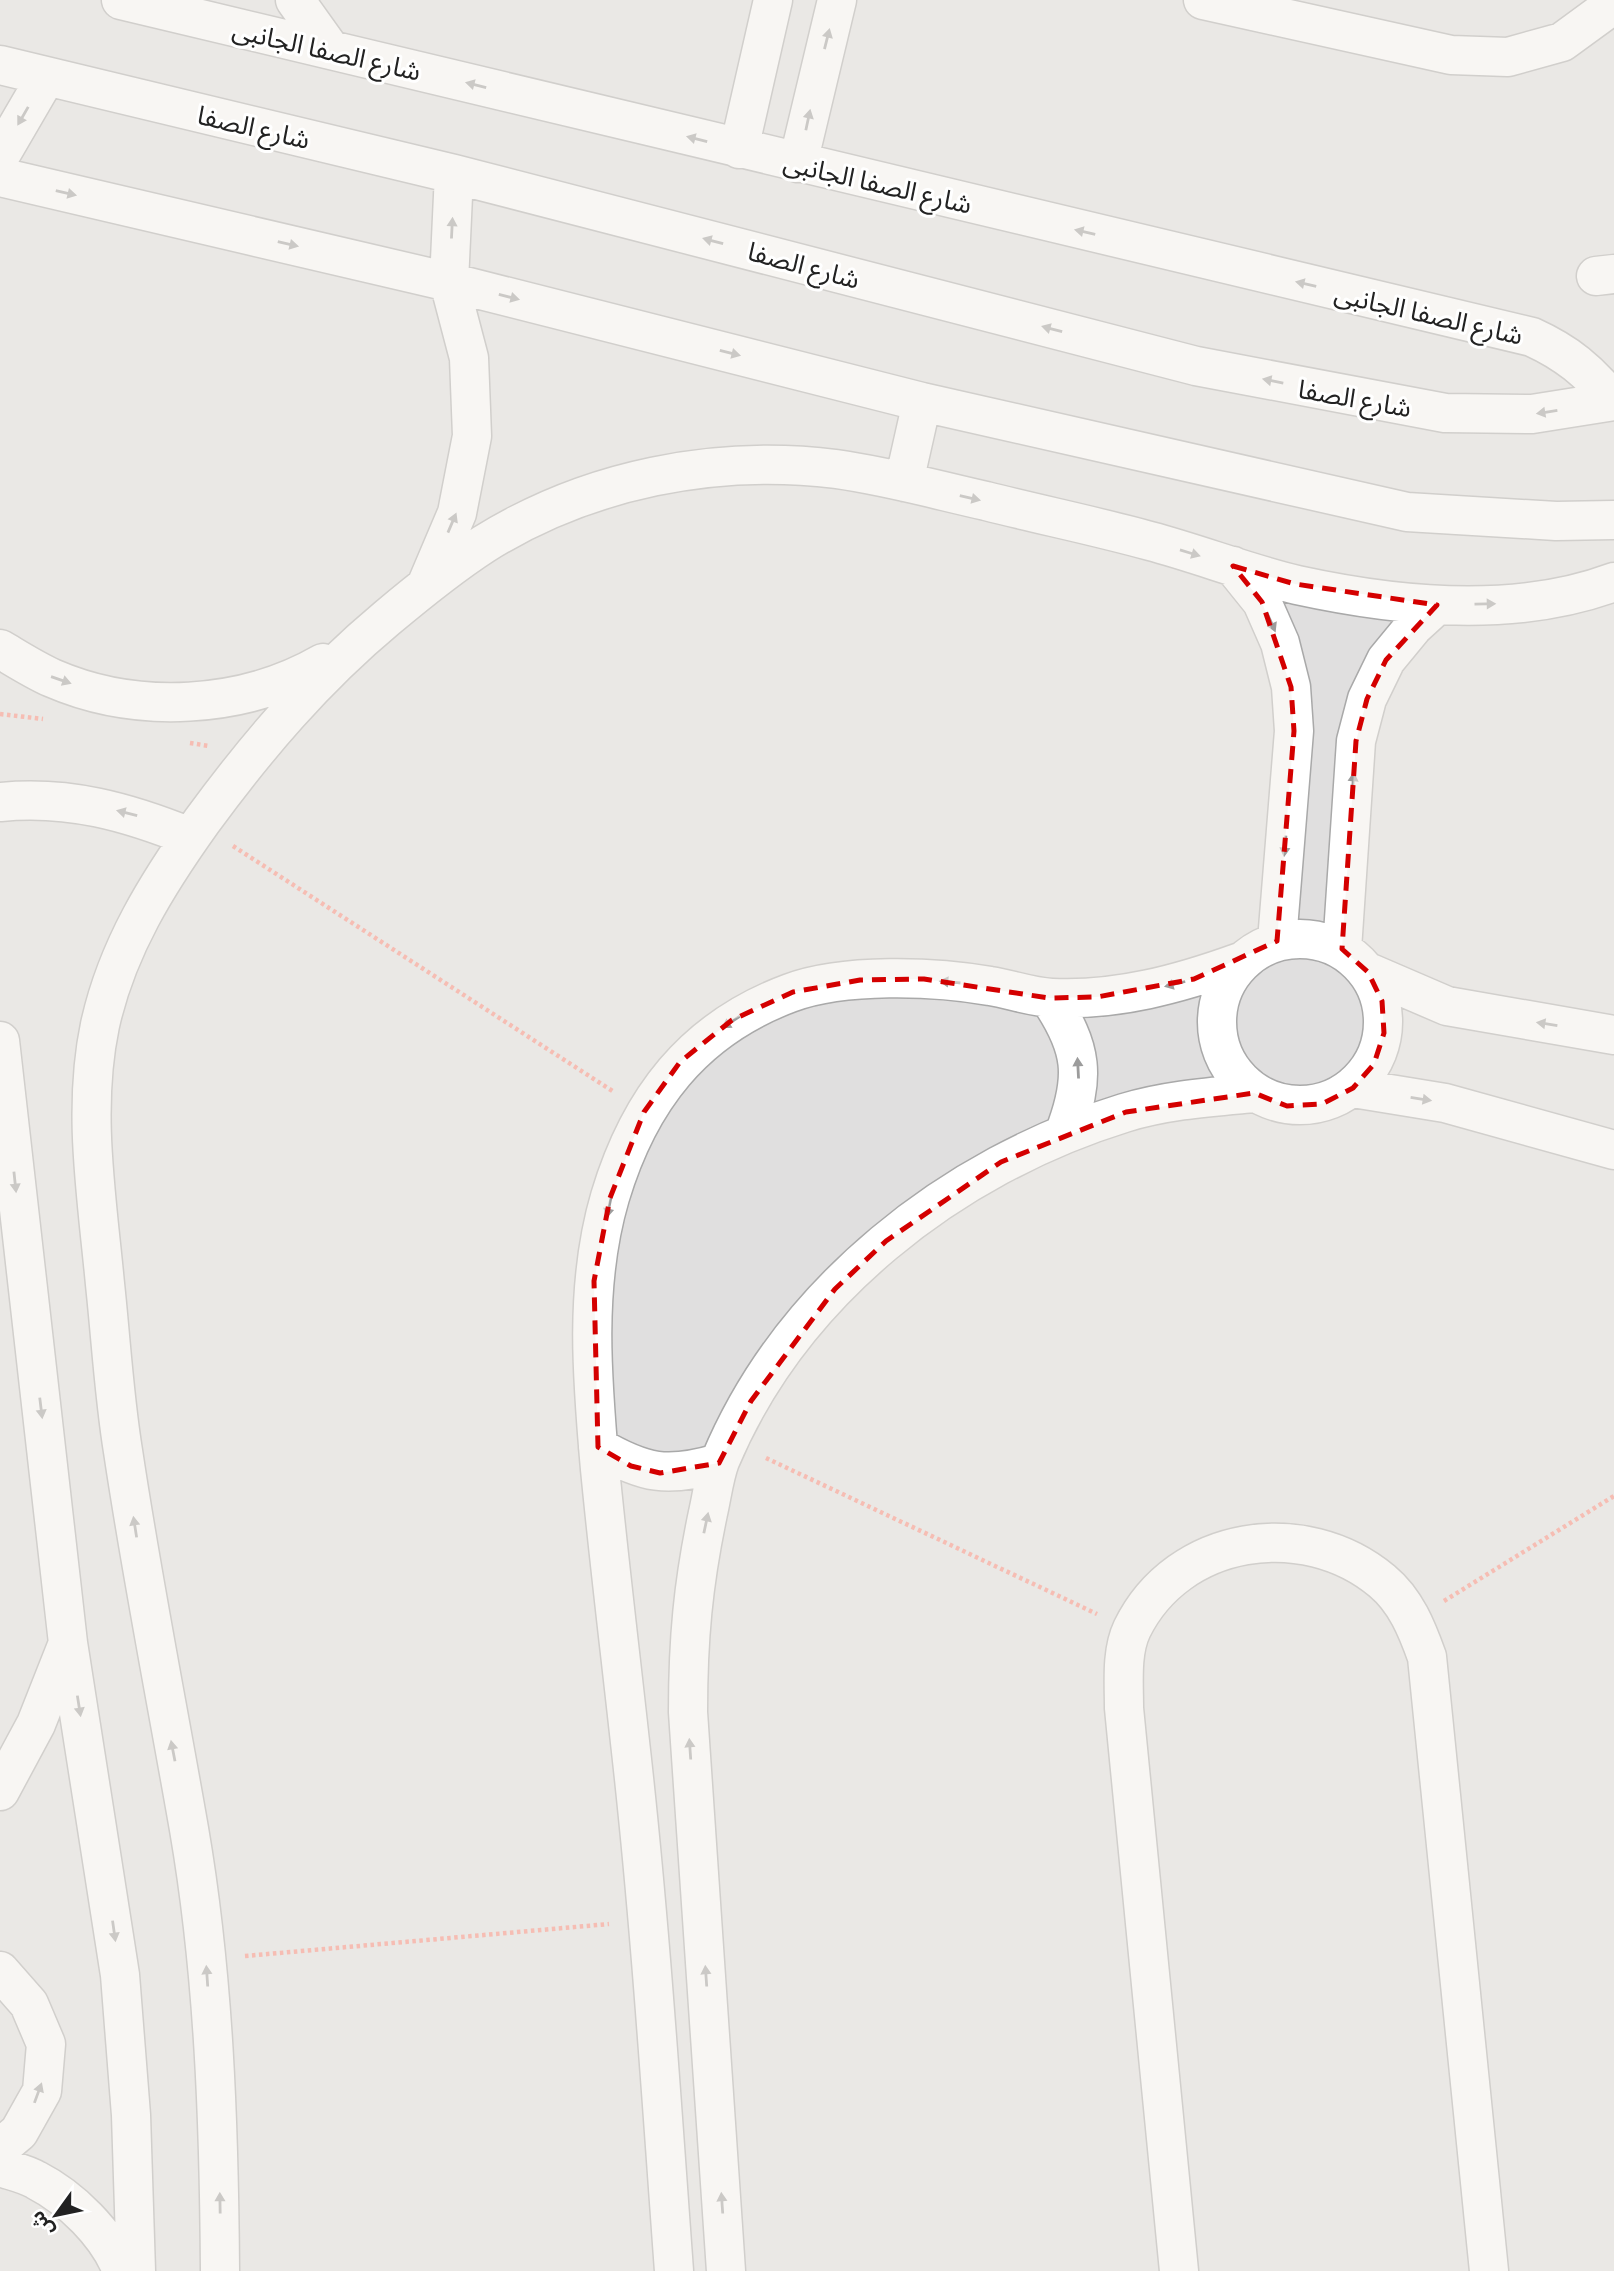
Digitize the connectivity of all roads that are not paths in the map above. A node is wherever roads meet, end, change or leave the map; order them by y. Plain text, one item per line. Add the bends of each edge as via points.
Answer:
1 (121, 0) edge
2 (295, 0) edge
3 (773, 0) edge
4 (837, 0) edge
5 (1203, 0) edge
6 (1614, 4) edge
7 (330, 49) junction
8 (0, 65) edge
9 (46, 77) junction
10 (739, 149) junction
11 (0, 156) edge
12 (798, 163) junction
13 (454, 174) junction
14 (0, 177) edge
15 (449, 282) junction
16 (1614, 401) edge
17 (922, 402) junction
18 (904, 482) junction
19 (1614, 520) edge
20 (1233, 566) junction
21 (1614, 582) edge
22 (426, 586) junction
23 (1437, 605) junction
24 (353, 646) junction
25 (0, 649) edge
26 (0, 802) edge
27 (195, 831) junction
28 (1278, 941) junction
29 (1355, 961) junction
30 (1240, 962) junction
31 (1049, 998) junction
32 (1614, 1035) edge
33 (0, 1041) edge
34 (1353, 1088) junction
35 (1254, 1093) junction
36 (1064, 1133) junction
37 (1614, 1150) edge
38 (598, 1447) junction
39 (725, 1452) junction
40 (68, 1643) junction
41 (0, 1791) edge
42 (0, 1971) edge
43 (0, 2148) edge
44 (0, 2167) edge
45 (122, 2271) edge
46 (136, 2271) edge
47 (220, 2271) edge
48 (674, 2271) edge
49 (726, 2271) edge
50 (1179, 2271) edge
51 (1489, 2271) edge

1 - 7 street, شارع الصفا الجانبى
2 - 7 street
3 - 10 street
12 -> 4 street
5 - 6 street via 1451,55 1508,57 1562,42
10 -> 7 street, شارع الصفا الجانبى
8 - 9 street, شارع الصفا
9 -> 11 street
9 - 13 street, شارع الصفا
10 - 12 street, شارع الصفا الجانبى
16 -> 12 street, شارع الصفا الجانبى via 1591,373 1564,351 1532,337
15 -> 13 street
16 -> 13 street, شارع الصفا via 1532,414 1458,413 1346,396 1196,366
14 -> 15 street
15 -> 17 street
22 -> 15 street via 457,513 472,436 469,358
17 - 18 street
17 - 19 street via 1407,512
18 -> 20 street via 1150,541
18 - 22 street via 770,462 623,483 553,508 486,543
20 - 23 street via 1295,584
20 -> 28 street via 1262,602 1280,643 1291,687 1294,732
23 -> 21 street via 1517,604
22 - 24 street
29 -> 23 street via 1356,740 1367,699 1386,660
25 -> 24 street via 53,678 113,697 176,703 239,696 298,678
24 - 27 street via 251,754
27 -> 26 street via 81,803
47 -> 27 street via 219,2127 206,1960 190,1834 121,1443 93,1163 91,1093 100,1024 120,957 151,894
28 - 29 street via 1310,939
28 - 30 street
32 -> 29 street via 1447,1006
29 - 34 street via 1382,1001 1384,1033 1374,1063
30 -> 31 street via 1146,990
30 - 35 street via 1223,988 1219,1046 1233,1073
36 -> 31 street via 1078,1099 1079,1063 1069,1028
31 -> 38 street via 987,985 860,980 793,992 732,1020 680,1062 644,1112 610,1198 594,1281 592,1367
33 -> 40 street
34 - 35 street via 1322,1104 1287,1106
34 -> 37 street via 1445,1102
35 - 36 street via 1126,1112
36 - 39 street via 1001,1162 886,1241 835,1289 790,1343 751,1401
38 - 39 street via 631,1466 660,1473 691,1472
38 - 48 street via 649,1920
49 -> 39 street via 688,1712 689,1625 696,1566
40 - 41 street via 36,1724
40 -> 46 street via 120,1975
43 -> 42 street via 19,2132 41,2091 46,2044 29,2004
44 - 45 street via 36,2180 82,2214
50 - 51 street via 1124,1708 1124,1664 1131,1630 1160,1589 1199,1559 1245,1543 1294,1542 1341,1555 1382,1581 1414,1620 1426,1657

